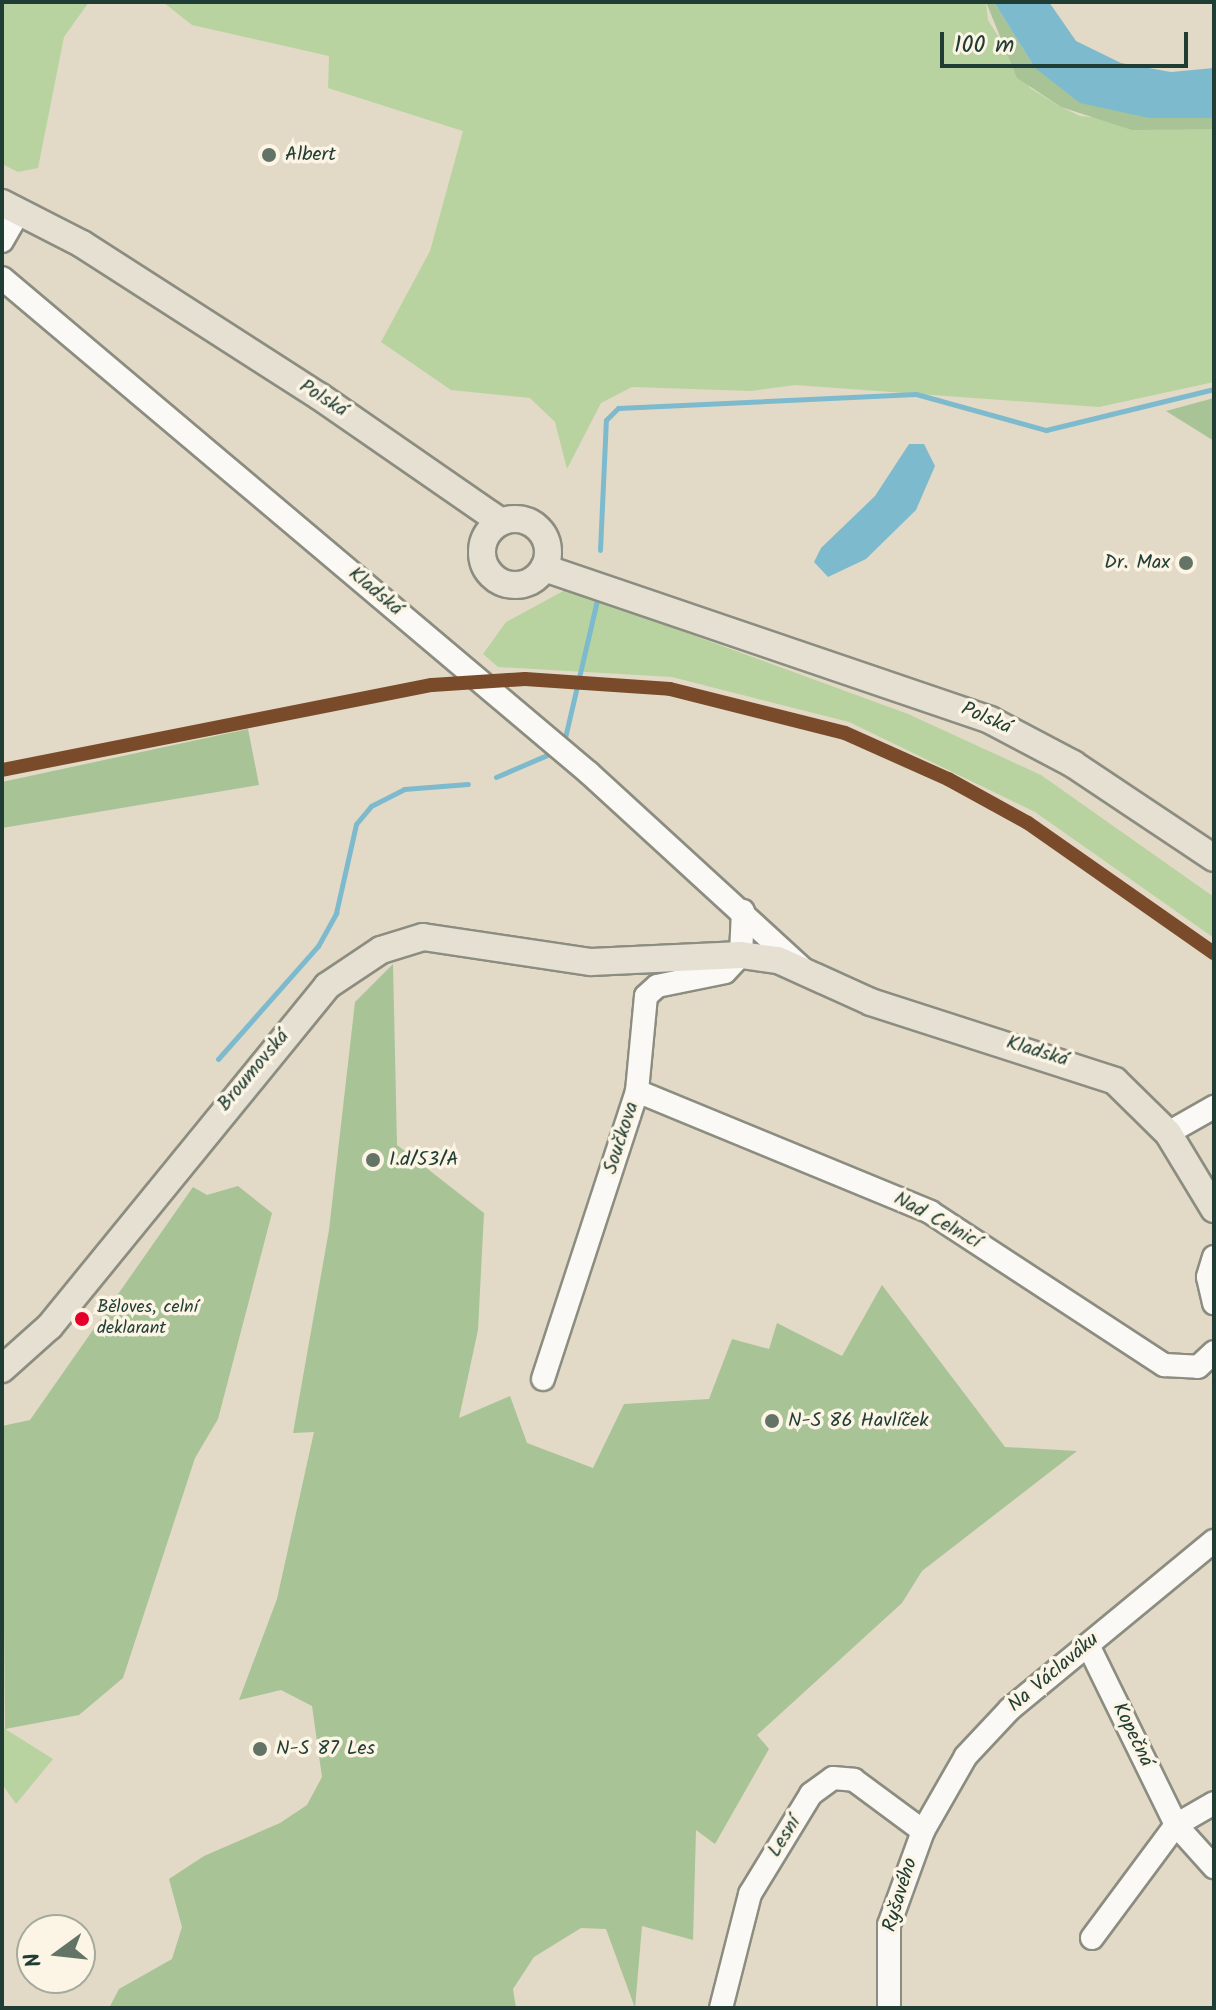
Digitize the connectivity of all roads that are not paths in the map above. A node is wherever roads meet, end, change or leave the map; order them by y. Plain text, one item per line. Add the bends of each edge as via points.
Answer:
1 (7, 221) edge
2 (2, 278) edge
3 (494, 527) junction
4 (545, 556) junction
5 (1214, 858) edge
6 (743, 911) junction
7 (741, 955) junction
8 (591, 962) joint
9 (804, 970) junction
10 (637, 1091) junction
11 (1214, 1107) edge
12 (1168, 1133) junction
13 (1214, 1209) edge
14 (1214, 1257) edge
15 (1214, 1303) edge
16 (1214, 1352) edge
17 (2, 1369) edge
18 (543, 1379) dead end
19 (1214, 1541) edge
20 (1088, 1645) junction
21 (1214, 1803) edge
22 (1176, 1825) junction
23 (923, 1831) junction
24 (1214, 1867) edge
25 (1092, 1938) dead end
26 (721, 2008) edge
27 (889, 2008) edge

1 - 3 main road, Polská via 216,334 429,467
2 - 6 street, Kladská
3 - 4 main road via 529,522
3 - 4 main road via 482,556 500,581 524,584
4 - 5 main road, Polská via 990,720 1073,764
6 - 7 street
6 - 9 street, Kladská
7 - 8 main road, Kladská
7 - 9 main road, Kladská
7 - 10 street, Součkova via 725,972 651,989
8 - 17 main road, Broumovská via 433,937 399,941 356,963 235,1092 50,1326
9 - 12 main road, Kladská via 871,1002 1115,1081
10 - 16 street, Nad Celnicí via 930,1212 1164,1365 1198,1367
10 - 18 street, Součkova
11 - 12 street
12 - 13 main road, Kladská
14 - 15 street via 1208,1277
19 - 20 street, Na Václaváku
20 - 22 street, Kopečná
20 - 23 street, Na Václaváku via 966,1756
21 - 22 street
22 - 24 street, Kopečná
22 - 25 street
23 - 26 street, Lesní via 854,1780 833,1778 811,1794 750,1894
23 - 27 street, Ryšavého via 889,1925

